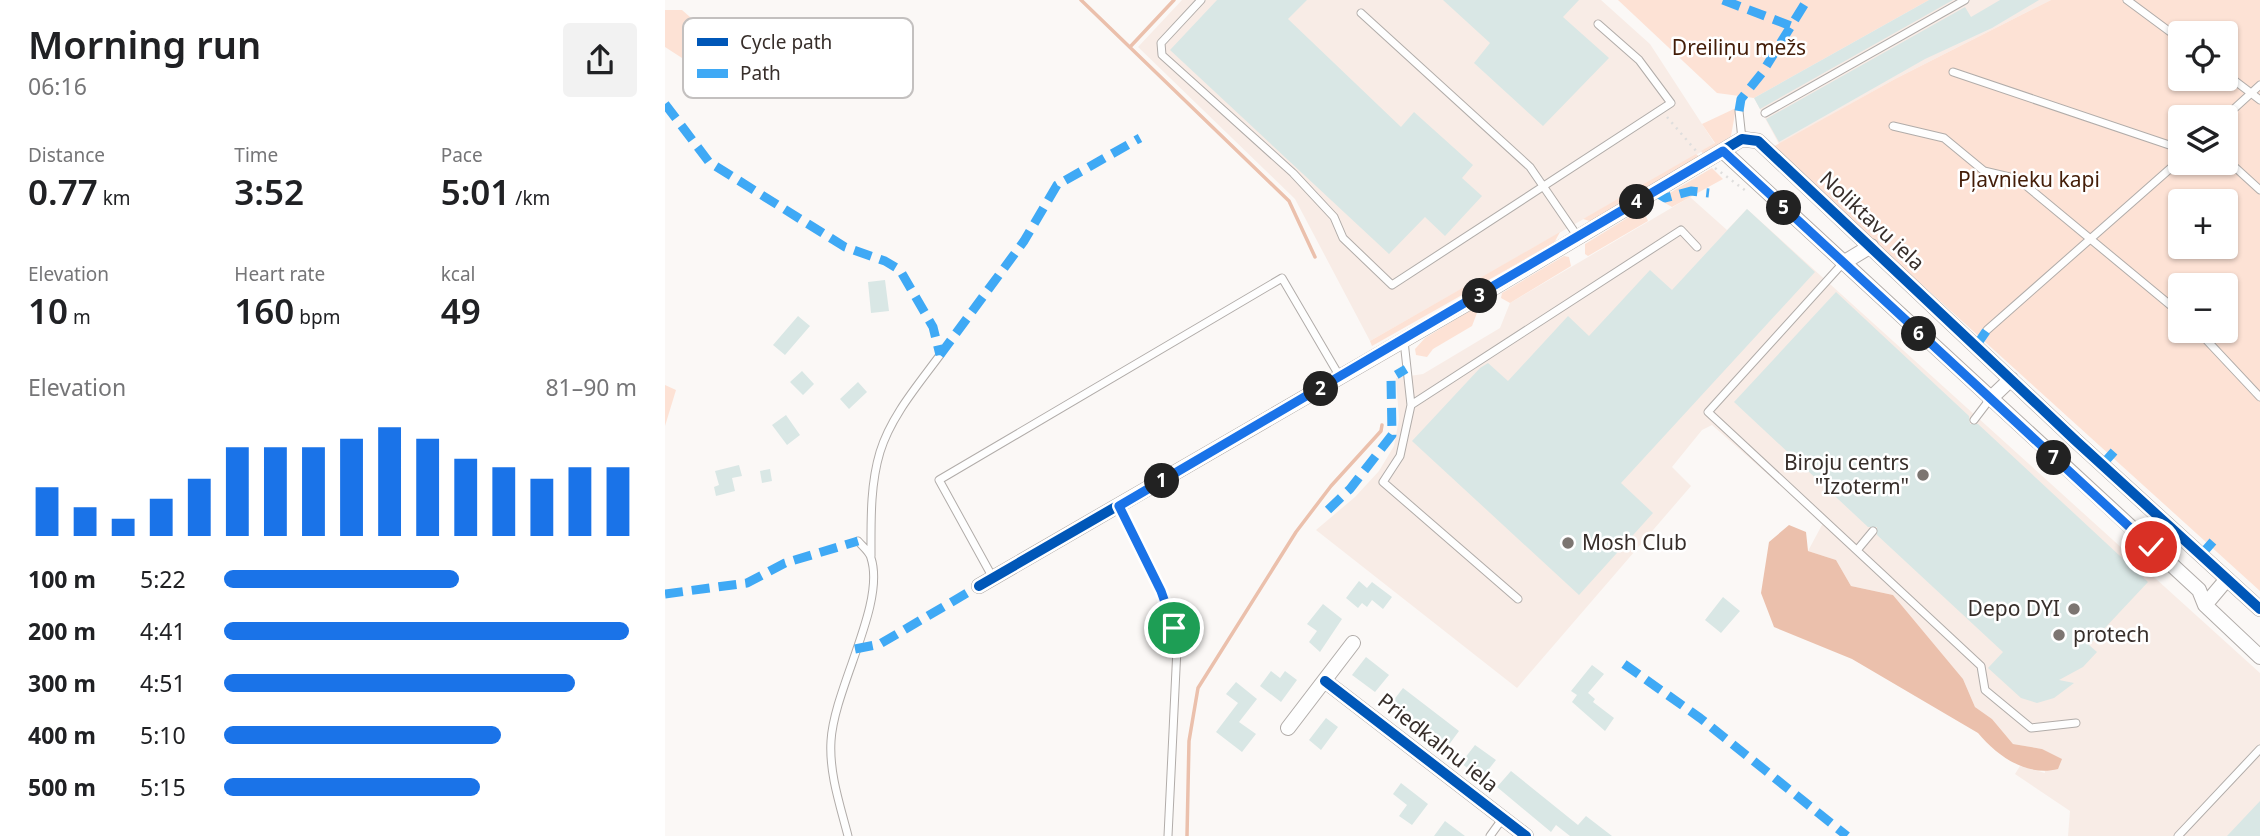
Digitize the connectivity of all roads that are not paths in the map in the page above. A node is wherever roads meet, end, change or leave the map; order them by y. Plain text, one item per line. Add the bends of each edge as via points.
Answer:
1 (1201, 0) edge
2 (1965, 0) edge
3 (2127, 0) edge
4 (1360, 13) dead end
5 (1598, 24) dead end
6 (2168, 30) edge
7 (1953, 72) dead end
8 (2238, 83) edge
9 (2260, 85) edge
10 (2251, 93) junction
11 (2260, 100) edge
12 (2238, 105) edge
13 (1739, 111) dead end
14 (1765, 113) dead end
15 (1893, 126) dead end
16 (1742, 139) junction
17 (2168, 145) edge
18 (1723, 151) junction
19 (2238, 170) edge
20 (2168, 171) edge
21 (1545, 186) junction
22 (2260, 190) edge
23 (1578, 237) junction
24 (2091, 240) junction
25 (1871, 246) junction
26 (1697, 247) dead end
27 (1843, 263) junction
28 (2168, 303) edge
29 (1987, 330) dead end
30 (1404, 341) junction
31 (2209, 343) edge
32 (940, 355) dead end
33 (1341, 377) junction
34 (2011, 379) junction
35 (2260, 397) edge
36 (1990, 399) junction
37 (1411, 405) junction
38 (1974, 420) dead end
39 (2097, 460) junction
40 (2078, 480) junction
41 (1119, 506) junction
42 (2170, 527) junction
43 (1873, 531) dead end
44 (858, 541) dead end
45 (2151, 547) junction
46 (1858, 549) junction
47 (871, 556) junction
48 (993, 578) junction
49 (2227, 579) junction
50 (979, 586) dead end
51 (1518, 599) dead end
52 (2205, 605) junction
53 (2260, 609) edge
54 (1353, 643) dead end
55 (2260, 657) edge
56 (1325, 681) junction
57 (2076, 723) dead end
58 (1288, 728) dead end
59 (2260, 749) edge
60 (1503, 818) junction
61 (848, 836) edge
62 (1168, 836) edge
63 (1490, 836) edge
64 (1526, 836) edge
65 (2178, 836) edge

1 - 21 lane via 1161,43 1162,55 1293,173 1334,217 1343,238 1392,285
2 - 14 lane
3 - 6 lane
4 - 21 lane via 1530,167
5 - 21 lane via 1639,60 1671,103
7 - 17 lane
8 - 10 lane
9 - 10 lane
10 - 11 lane
10 - 12 lane
13 - 16 lane
15 - 24 lane via 1944,138 1984,171 2018,179
16 - 18 street
16 - 25 street, Noliktavu iela via 1758,141
18 - 23 street
18 - 27 street
19 - 22 lane
20 - 24 lane
21 - 23 lane
23 - 30 street
24 - 28 lane
24 - 29 lane
25 - 27 street
25 - 34 street, Noliktavu iela
26 - 37 lane via 1681,230
27 - 36 street
27 - 46 lane via 1708,412
30 - 33 street
30 - 37 lane
31 - 35 lane
32 - 47 lane via 898,414 880,452 873,484
33 - 41 street
33 - 48 lane via 1283,278 939,480
34 - 36 street
34 - 39 street, Noliktavu iela
36 - 38 lane
36 - 40 street
37 - 51 lane via 1400,456 1383,482
39 - 40 street
39 - 42 street, Noliktavu iela
40 - 45 street
41 - 48 street
41 - 62 lane via 1161,591 1177,648
42 - 45 street
42 - 49 street, Noliktavu iela
43 - 46 lane
44 - 47 lane
45 - 52 street via 2199,590
46 - 57 lane via 1981,666 1986,690 2031,728
47 - 61 lane via 873,583 867,616 839,698 831,740 832,769
48 - 50 street
49 - 52 street
49 - 53 street, Noliktavu iela
52 - 55 street
54 - 56 street
56 - 58 street
56 - 60 street, Priedkalnu iela
59 - 65 lane
60 - 63 lane, Priedkalnu iela
60 - 64 street, Priedkalnu iela

